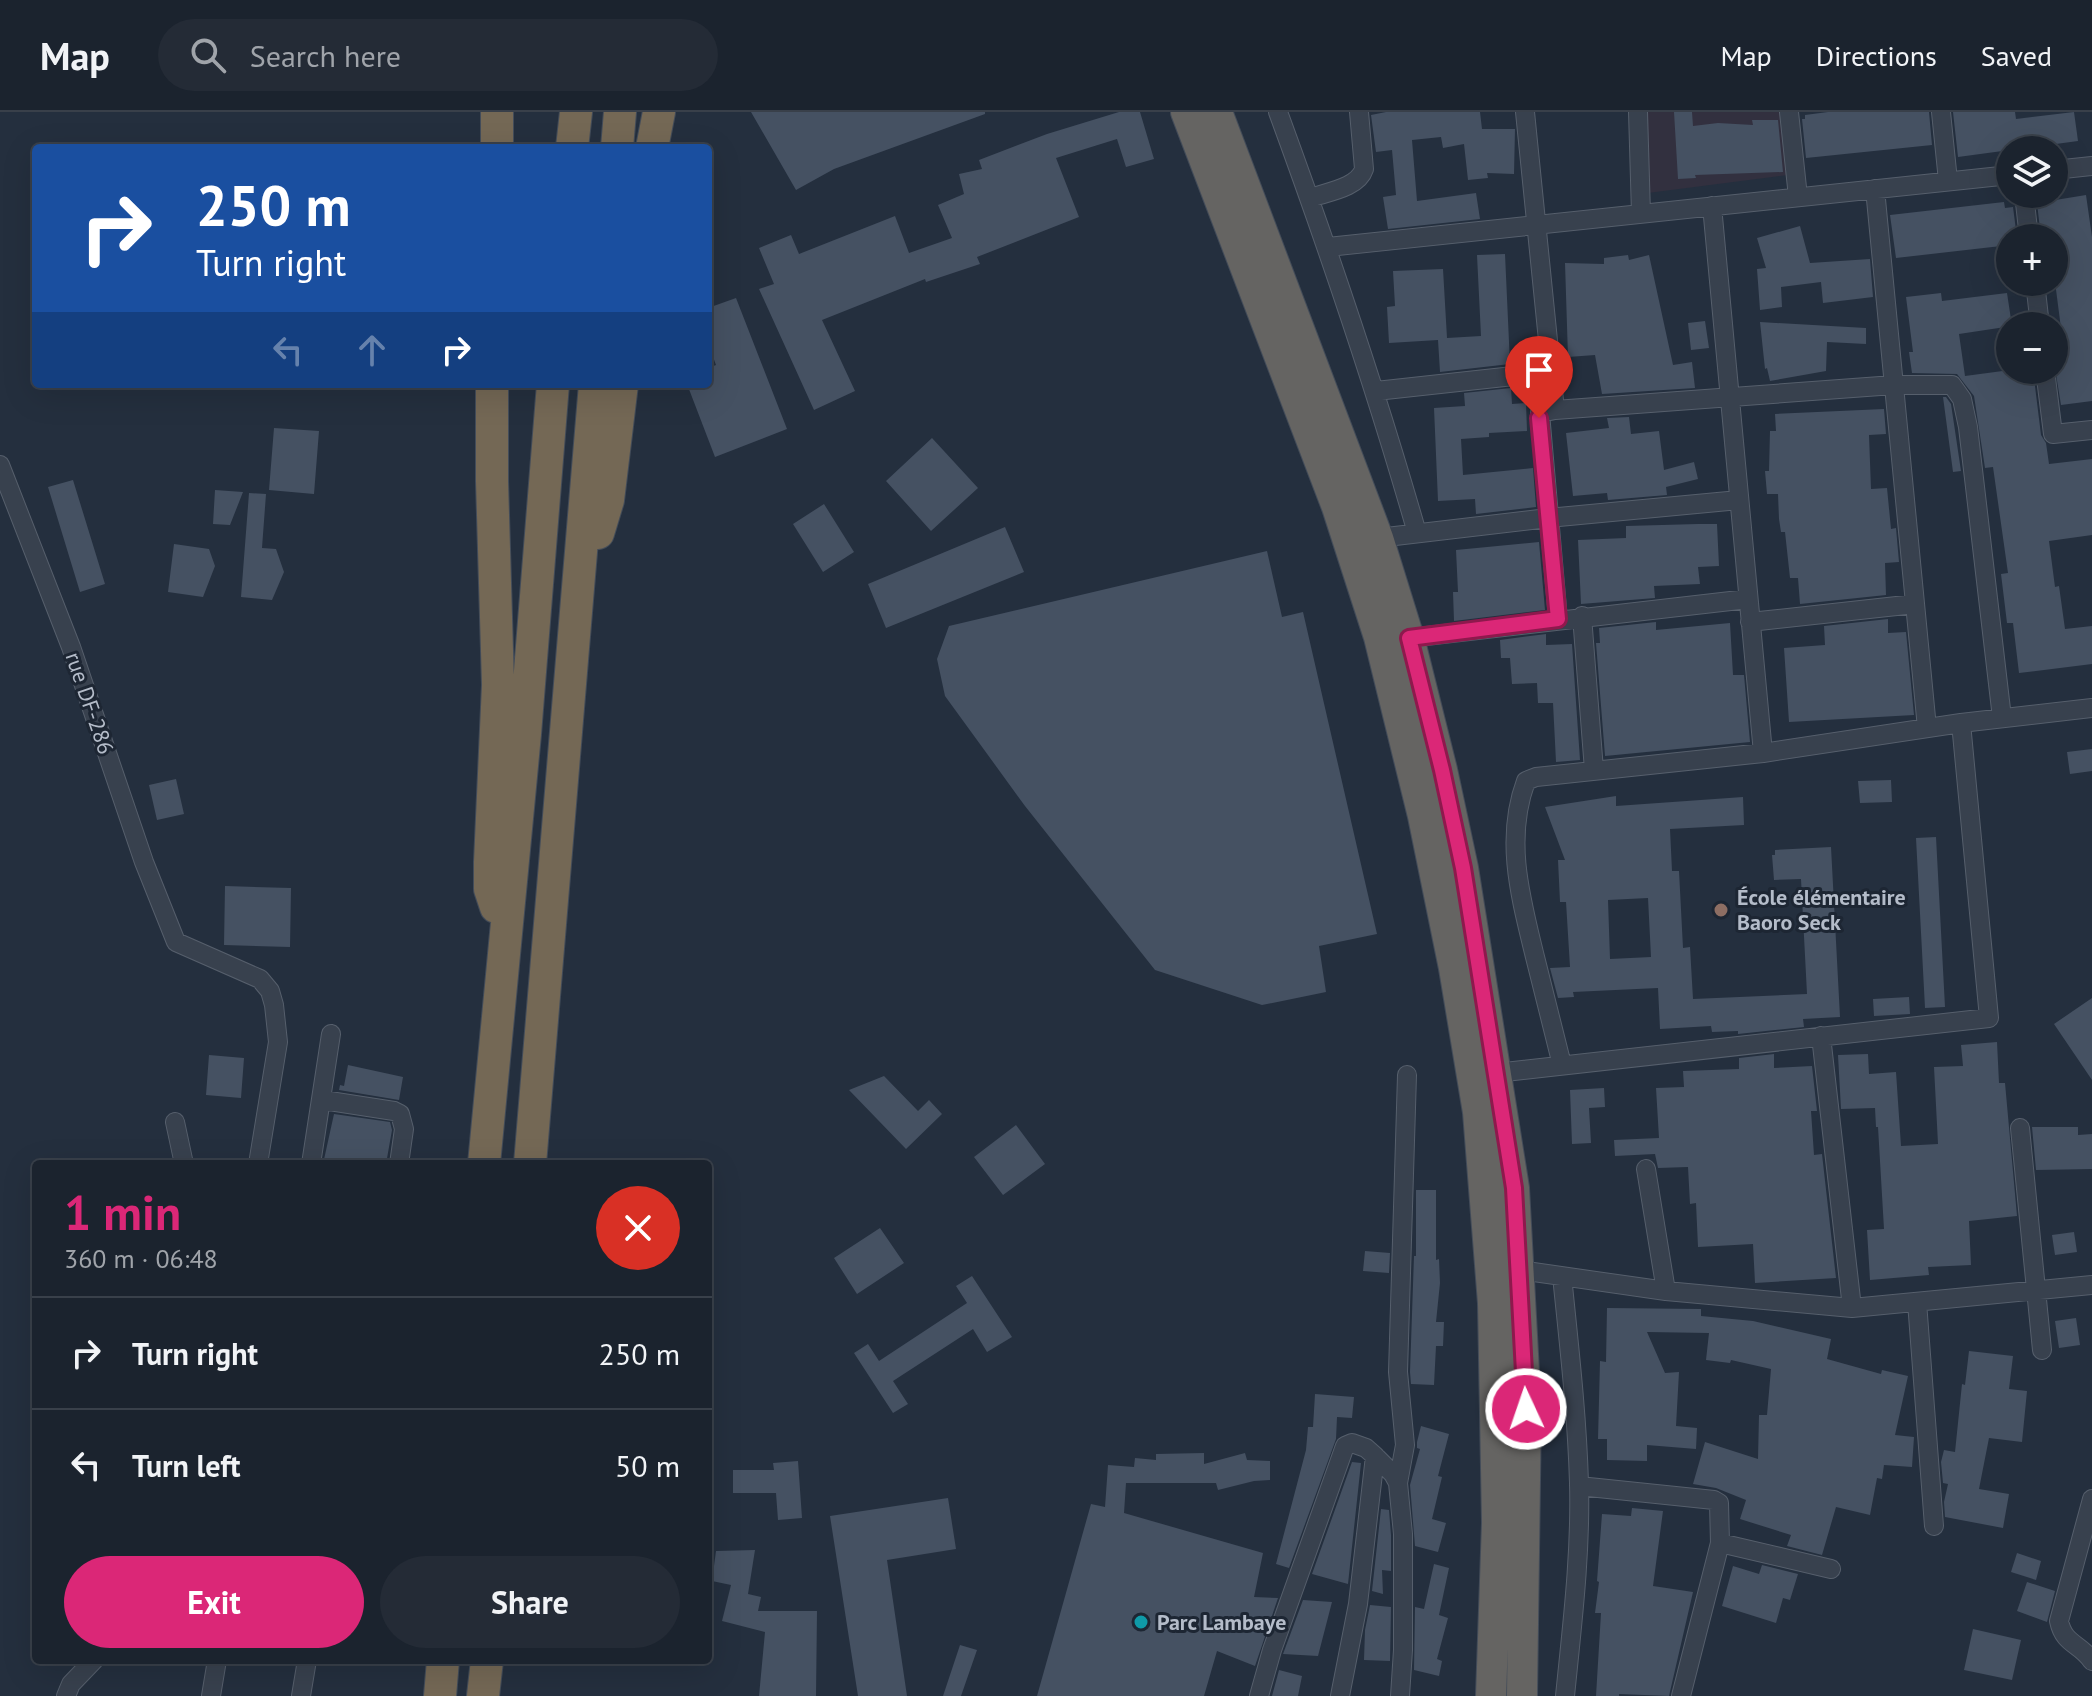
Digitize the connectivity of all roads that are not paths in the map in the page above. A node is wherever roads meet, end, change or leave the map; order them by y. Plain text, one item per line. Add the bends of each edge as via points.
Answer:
1 (497, 112) edge
2 (576, 112) edge
3 (620, 112) edge
4 (659, 112) edge
5 (1186, 112) edge
6 (1217, 112) edge
7 (1278, 112) edge
8 (1359, 112) edge
9 (1525, 112) edge
10 (1638, 112) edge
11 (1789, 112) edge
12 (1941, 112) edge
13 (497, 144) edge
14 (572, 144) edge
15 (617, 144) edge
16 (653, 144) edge
17 (2092, 166) edge
18 (2068, 169) edge
19 (1996, 176) edge
20 (1948, 181) junction
21 (1875, 189) junction
22 (1798, 197) junction
23 (1310, 198) junction
24 (1712, 206) junction
25 (1641, 214) junction
26 (1535, 225) junction
27 (1328, 247) junction
28 (1550, 372) junction
29 (2047, 384) edge
30 (1894, 385) junction
31 (492, 388) edge
32 (553, 388) edge
33 (595, 388) edge
34 (622, 388) edge
35 (1376, 391) junction
36 (1730, 398) junction
37 (1555, 410) junction
38 (2092, 430) edge
39 (0, 465) edge
40 (1739, 500) junction
41 (1548, 518) junction
42 (1417, 533) junction
43 (1378, 538) junction
44 (582, 560) junction
45 (1748, 599) junction
46 (1915, 604) junction
47 (1582, 616) junction
48 (1558, 619) junction
49 (1750, 622) junction
50 (1409, 638) junction
51 (2092, 708) edge
52 (2002, 718) junction
53 (1961, 723) junction
54 (1927, 728) junction
55 (1763, 753) junction
56 (1594, 770) junction
57 (505, 937) junction
58 (331, 1034) dead end
59 (1821, 1036) junction
60 (1562, 1065) junction
61 (1496, 1073) junction
62 (1407, 1075) dead end
63 (323, 1100) junction
64 (175, 1122) dead end
65 (2020, 1128) dead end
66 (183, 1160) edge
67 (259, 1160) edge
68 (312, 1160) edge
69 (400, 1160) edge
70 (484, 1160) edge
71 (530, 1160) edge
72 (1646, 1169) dead end
73 (1519, 1270) junction
74 (1562, 1276) junction
75 (2092, 1285) edge
76 (2034, 1290) junction
77 (1666, 1291) junction
78 (1917, 1302) junction
79 (1852, 1308) junction
80 (2042, 1350) dead end
81 (1375, 1456) junction
82 (1398, 1483) junction
83 (1579, 1486) junction
84 (2092, 1499) edge
85 (1934, 1526) dead end
86 (1720, 1543) junction
87 (1831, 1569) dead end
88 (2092, 1661) edge
89 (90, 1664) edge
90 (216, 1664) edge
91 (306, 1664) edge
92 (443, 1664) edge
93 (487, 1664) edge
94 (66, 1696) edge
95 (211, 1696) edge
96 (301, 1696) edge
97 (440, 1696) edge
98 (483, 1696) edge
99 (1259, 1696) edge
100 (1340, 1696) edge
101 (1400, 1696) edge
102 (1491, 1696) edge
103 (1522, 1696) edge
104 (1565, 1696) edge
105 (1681, 1696) edge

1 - 13 highway
2 - 14 highway
3 - 15 highway
4 - 16 highway
5 - 102 highway via 1337,507 1379,637 1454,968 1478,1112 1493,1303 1497,1523
6 - 43 highway
7 - 23 street
8 - 23 street via 1361,176
9 - 26 street
10 - 25 street
11 - 22 street
12 - 20 street
17 - 18 street
19 - 20 street
20 - 21 street
21 - 22 street
21 - 30 street
22 - 24 street
23 - 27 street
24 - 25 street
24 - 36 street
25 - 26 street
26 - 27 street
26 - 28 street
27 - 35 street
28 - 35 street
28 - 37 street
29 - 38 street via 2053,434
30 - 36 street
30 - 46 street
30 - 52 street via 1952,385 1962,399
31 - 57 highway via 498,685 490,889
32 - 57 highway
33 - 44 highway
34 - 44 highway via 608,500
35 - 42 street
36 - 37 street
36 - 40 street
37 - 41 street via 1540,413 1539,418
39 - 67 street, rue DF-286 via 176,942 260,979 270,991 278,1042
40 - 41 street
40 - 45 street
41 - 42 street
41 - 48 street
42 - 43 street
43 - 50 highway
44 - 71 highway
45 - 47 street
45 - 49 street
46 - 49 street
46 - 54 street
47 - 48 street
47 - 56 street
48 - 50 street
49 - 55 street
50 - 61 highway via 1463,868
51 - 52 street
52 - 53 street
53 - 54 street
53 - 59 street via 1989,1018
54 - 55 street
55 - 56 street
56 - 60 street via 1526,781 1514,844 1519,891
57 - 70 highway
58 - 63 street
59 - 60 street
59 - 79 street
60 - 61 street
61 - 73 highway via 1514,1188
62 - 82 street via 1398,1372 1405,1445
63 - 68 street
63 - 69 street via 400,1114 404,1129
64 - 66 street
65 - 76 street
72 - 77 street
73 - 74 street
73 - 103 highway via 1526,1409
74 - 77 street
74 - 83 street
75 - 76 street
76 - 78 street
76 - 80 street
77 - 79 street
78 - 79 street
78 - 85 street
81 - 82 street
81 - 99 street via 1352,1443 1345,1446
81 - 100 street via 1358,1604
82 - 101 street via 1403,1534
83 - 86 street via 1714,1500 1721,1509
83 - 104 street
84 - 88 street via 2059,1621 2065,1638
86 - 87 street
86 - 105 street
89 - 94 street
90 - 95 street
91 - 96 street
92 - 97 highway
93 - 98 highway

